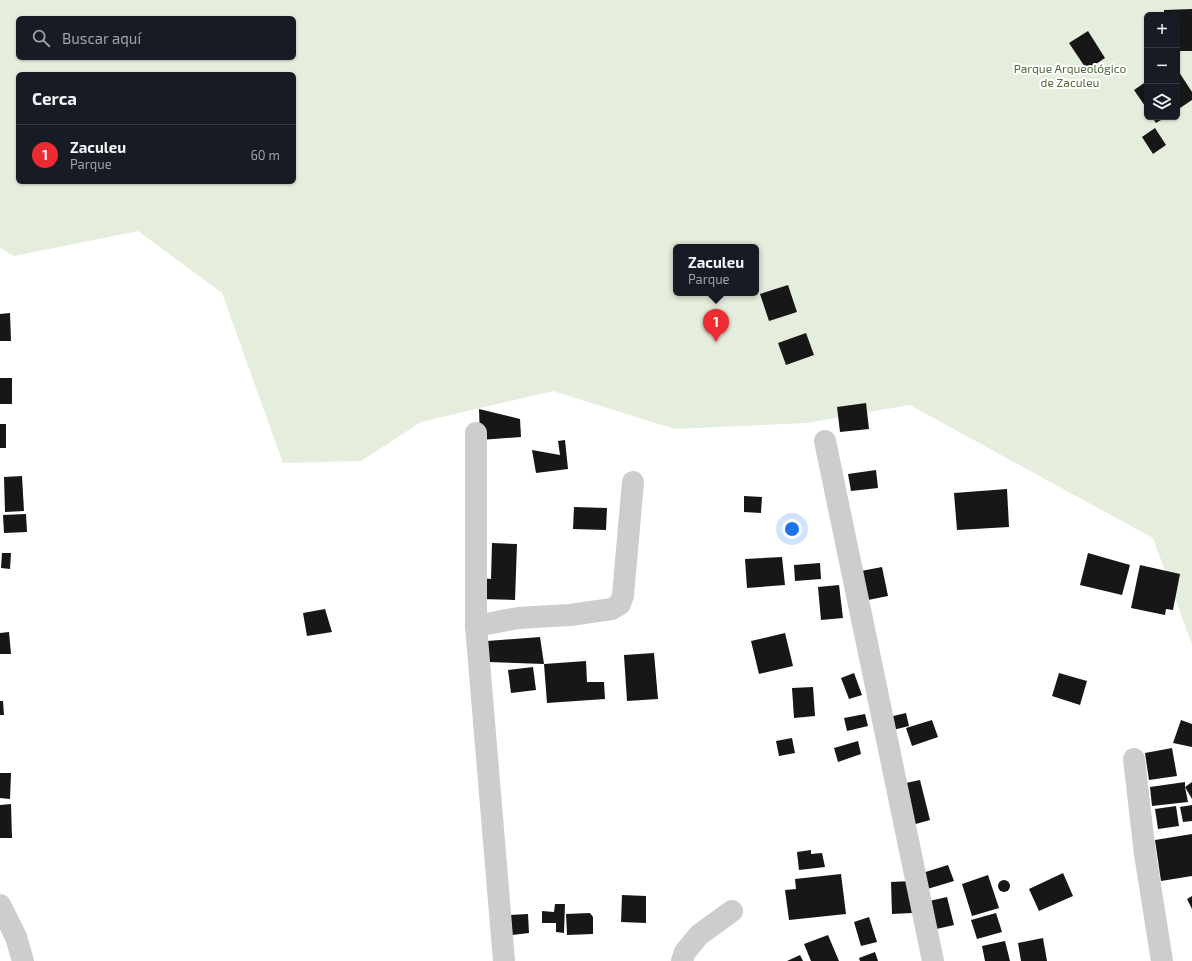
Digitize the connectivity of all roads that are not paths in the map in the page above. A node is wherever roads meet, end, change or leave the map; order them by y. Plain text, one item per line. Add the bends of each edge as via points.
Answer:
1 (476, 433) dead end
2 (825, 441) dead end
3 (633, 482) dead end
4 (476, 626) junction
5 (1134, 759) dead end
6 (0, 905) edge
7 (732, 911) dead end
8 (23, 961) edge
9 (504, 961) edge
10 (682, 961) edge
11 (933, 961) edge
12 (1162, 961) edge

1 - 4 street
2 - 11 street
3 - 4 street via 623,595 620,604 612,609 518,618
4 - 9 street
5 - 12 street via 1144,854
6 - 8 street via 16,937
7 - 10 street via 699,935 685,952

